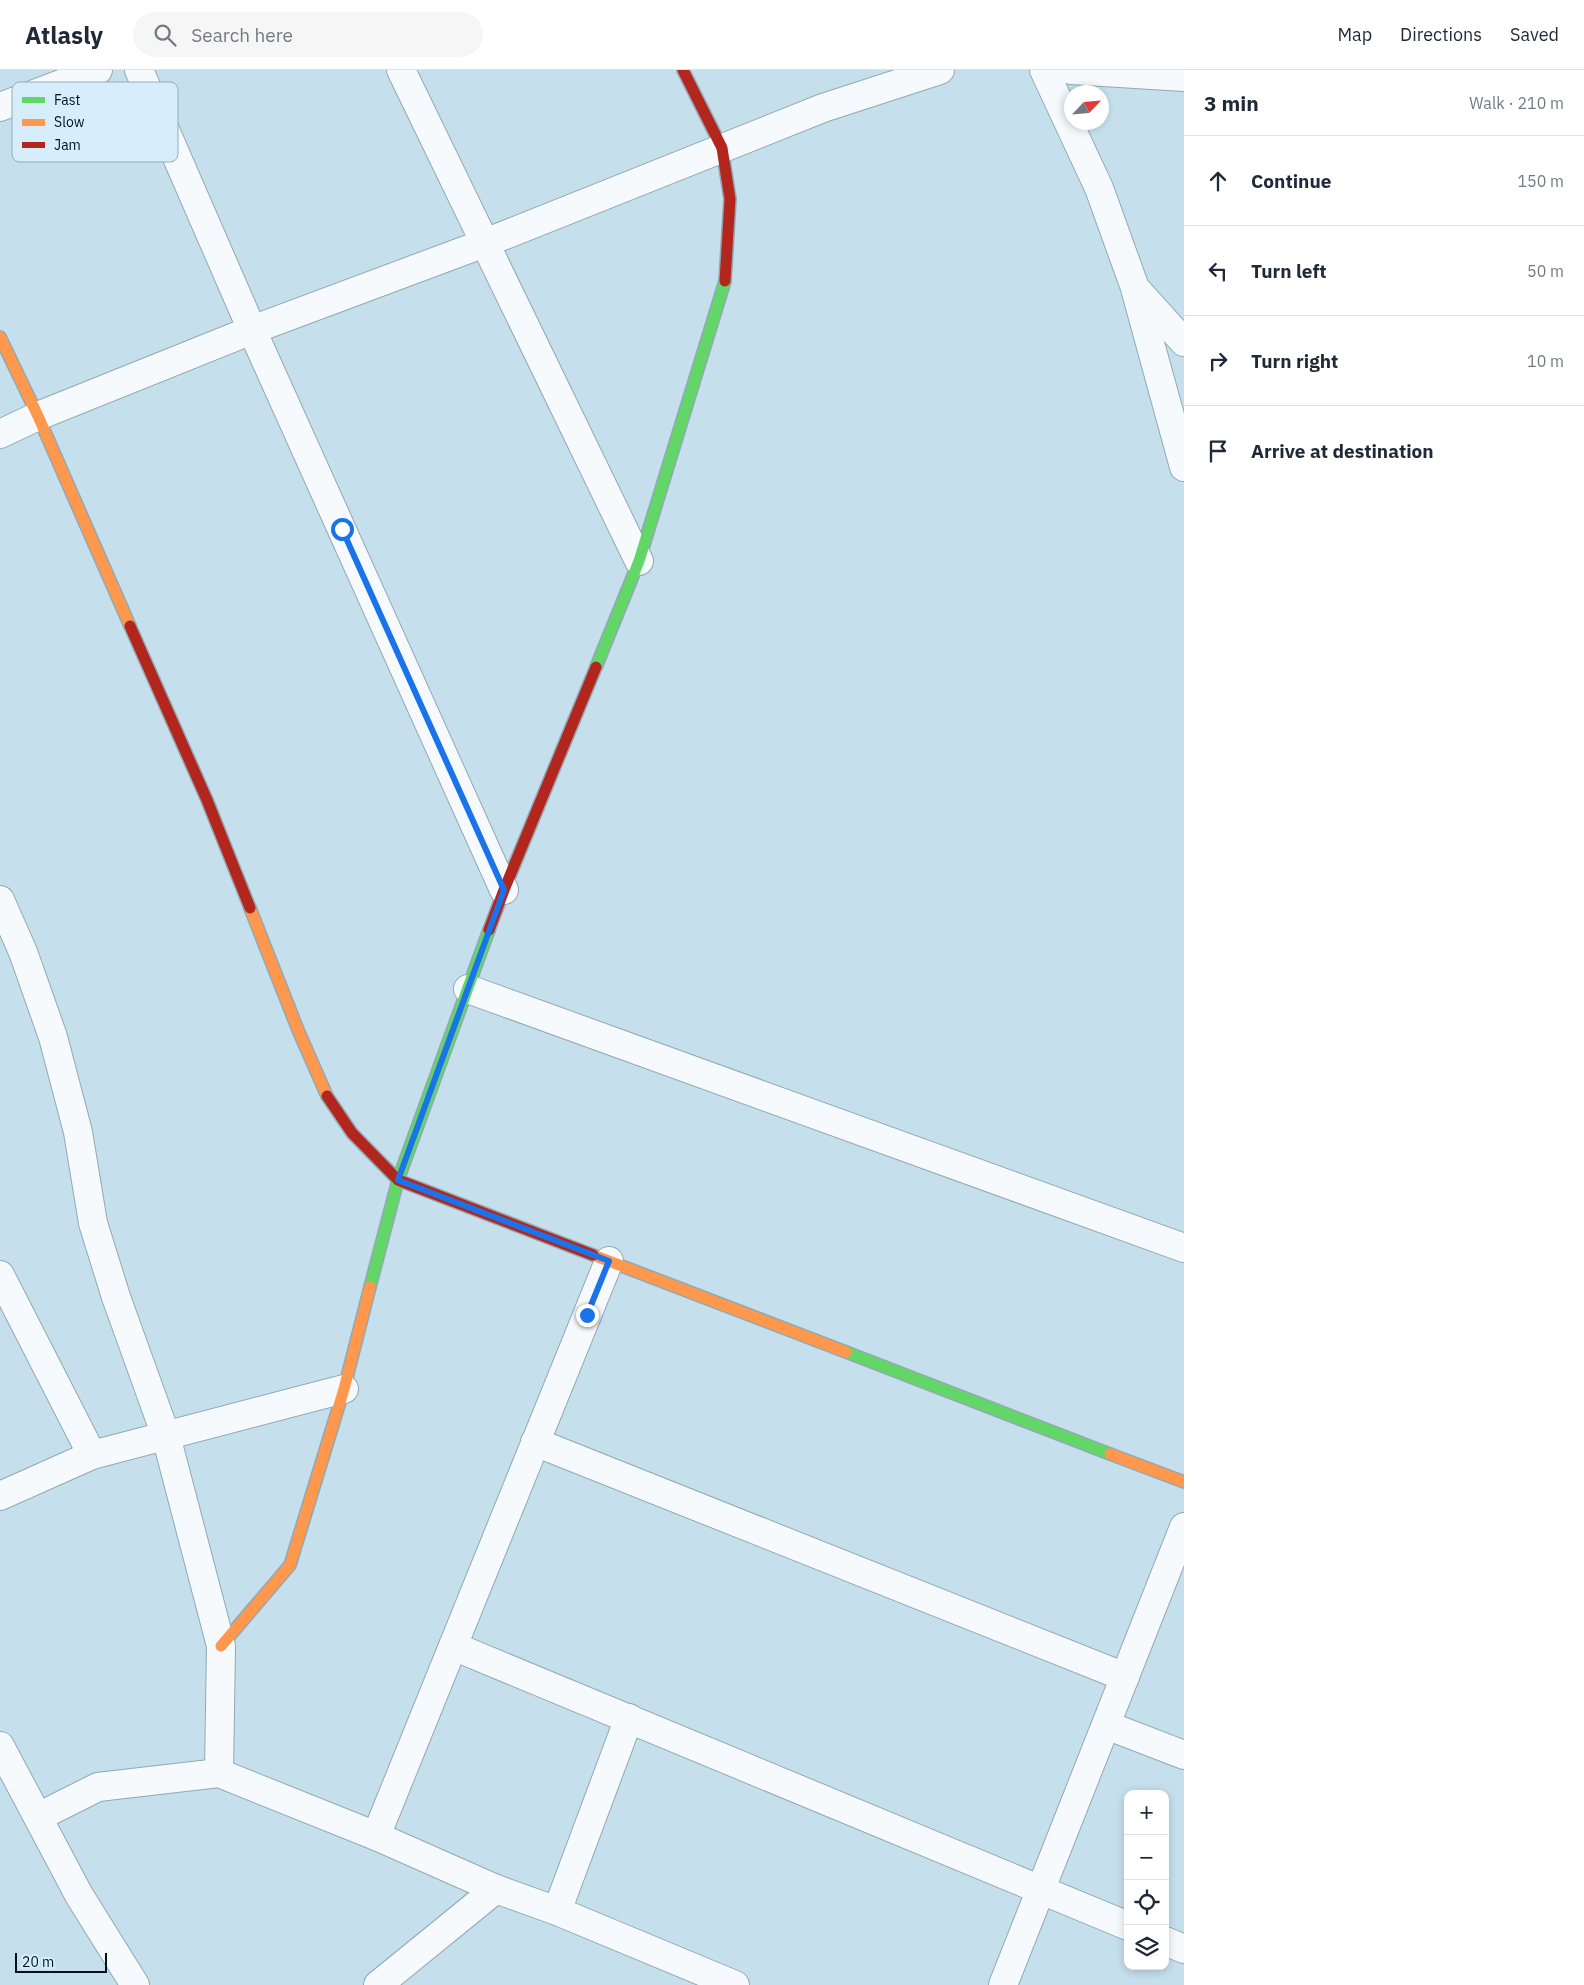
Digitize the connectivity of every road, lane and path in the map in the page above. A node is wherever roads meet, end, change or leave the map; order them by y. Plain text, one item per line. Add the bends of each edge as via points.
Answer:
1 (98, 70) edge
2 (139, 70) edge
3 (401, 70) edge
4 (683, 70) edge
5 (940, 70) edge
6 (1044, 70) edge
7 (1071, 70) edge
8 (1184, 77) edge
9 (66, 82) edge
10 (144, 82) edge
11 (12, 102) edge
12 (0, 107) edge
13 (722, 148) junction
14 (178, 160) edge
15 (485, 243) junction
16 (1135, 288) junction
17 (252, 330) junction
18 (0, 336) edge
19 (1184, 342) edge
20 (38, 416) junction
21 (0, 434) edge
22 (1184, 467) edge
23 (639, 561) junction
24 (504, 890) junction
25 (0, 900) edge
26 (468, 989) junction
27 (398, 1180) junction
28 (1184, 1248) edge
29 (609, 1261) junction
30 (0, 1275) edge
31 (344, 1389) junction
32 (166, 1436) junction
33 (536, 1442) junction
34 (92, 1455) junction
35 (1184, 1482) edge
36 (0, 1496) edge
37 (1184, 1527) edge
38 (222, 1646) junction
39 (453, 1646) junction
40 (1125, 1677) junction
41 (629, 1718) junction
42 (1106, 1725) junction
43 (0, 1746) edge
44 (1184, 1755) edge
45 (219, 1773) junction
46 (38, 1817) junction
47 (376, 1836) junction
48 (496, 1889) junction
49 (1040, 1892) junction
50 (557, 1910) junction
51 (1125, 1925) edge
52 (1169, 1943) edge
53 (1184, 1949) edge
54 (134, 1985) edge
55 (378, 1985) edge
56 (735, 1985) edge
57 (1003, 1985) edge

1 - 9 street
2 - 10 street
3 - 15 street
4 - 13 street
5 - 13 street via 823,108
6 - 16 street via 1100,188
7 - 8 street
11 - 12 street
13 - 15 street
13 - 23 street via 730,199 726,278
14 - 17 street
15 - 17 street
15 - 23 street
16 - 19 street
16 - 22 street
17 - 20 street
17 - 24 street
18 - 20 street
20 - 21 street
20 - 27 street via 207,800 326,1095 352,1133
23 - 24 street
24 - 26 street
25 - 32 street via 23,952 53,1037 78,1132 93,1223
26 - 27 street
26 - 28 street
27 - 29 street
27 - 31 street
29 - 33 street
29 - 35 street
30 - 34 street
31 - 32 street
31 - 38 street via 290,1565
32 - 34 street
32 - 38 street
33 - 39 street
33 - 40 street
34 - 36 street
37 - 40 street
38 - 45 street
39 - 41 street
39 - 47 street
40 - 42 street
41 - 49 street
41 - 50 street
42 - 44 street
42 - 49 street
43 - 46 street
45 - 46 street via 98,1787
45 - 47 street
46 - 54 street via 79,1895
47 - 48 street
48 - 50 street
48 - 55 street
49 - 51 street
49 - 57 street
50 - 56 street
52 - 53 street

